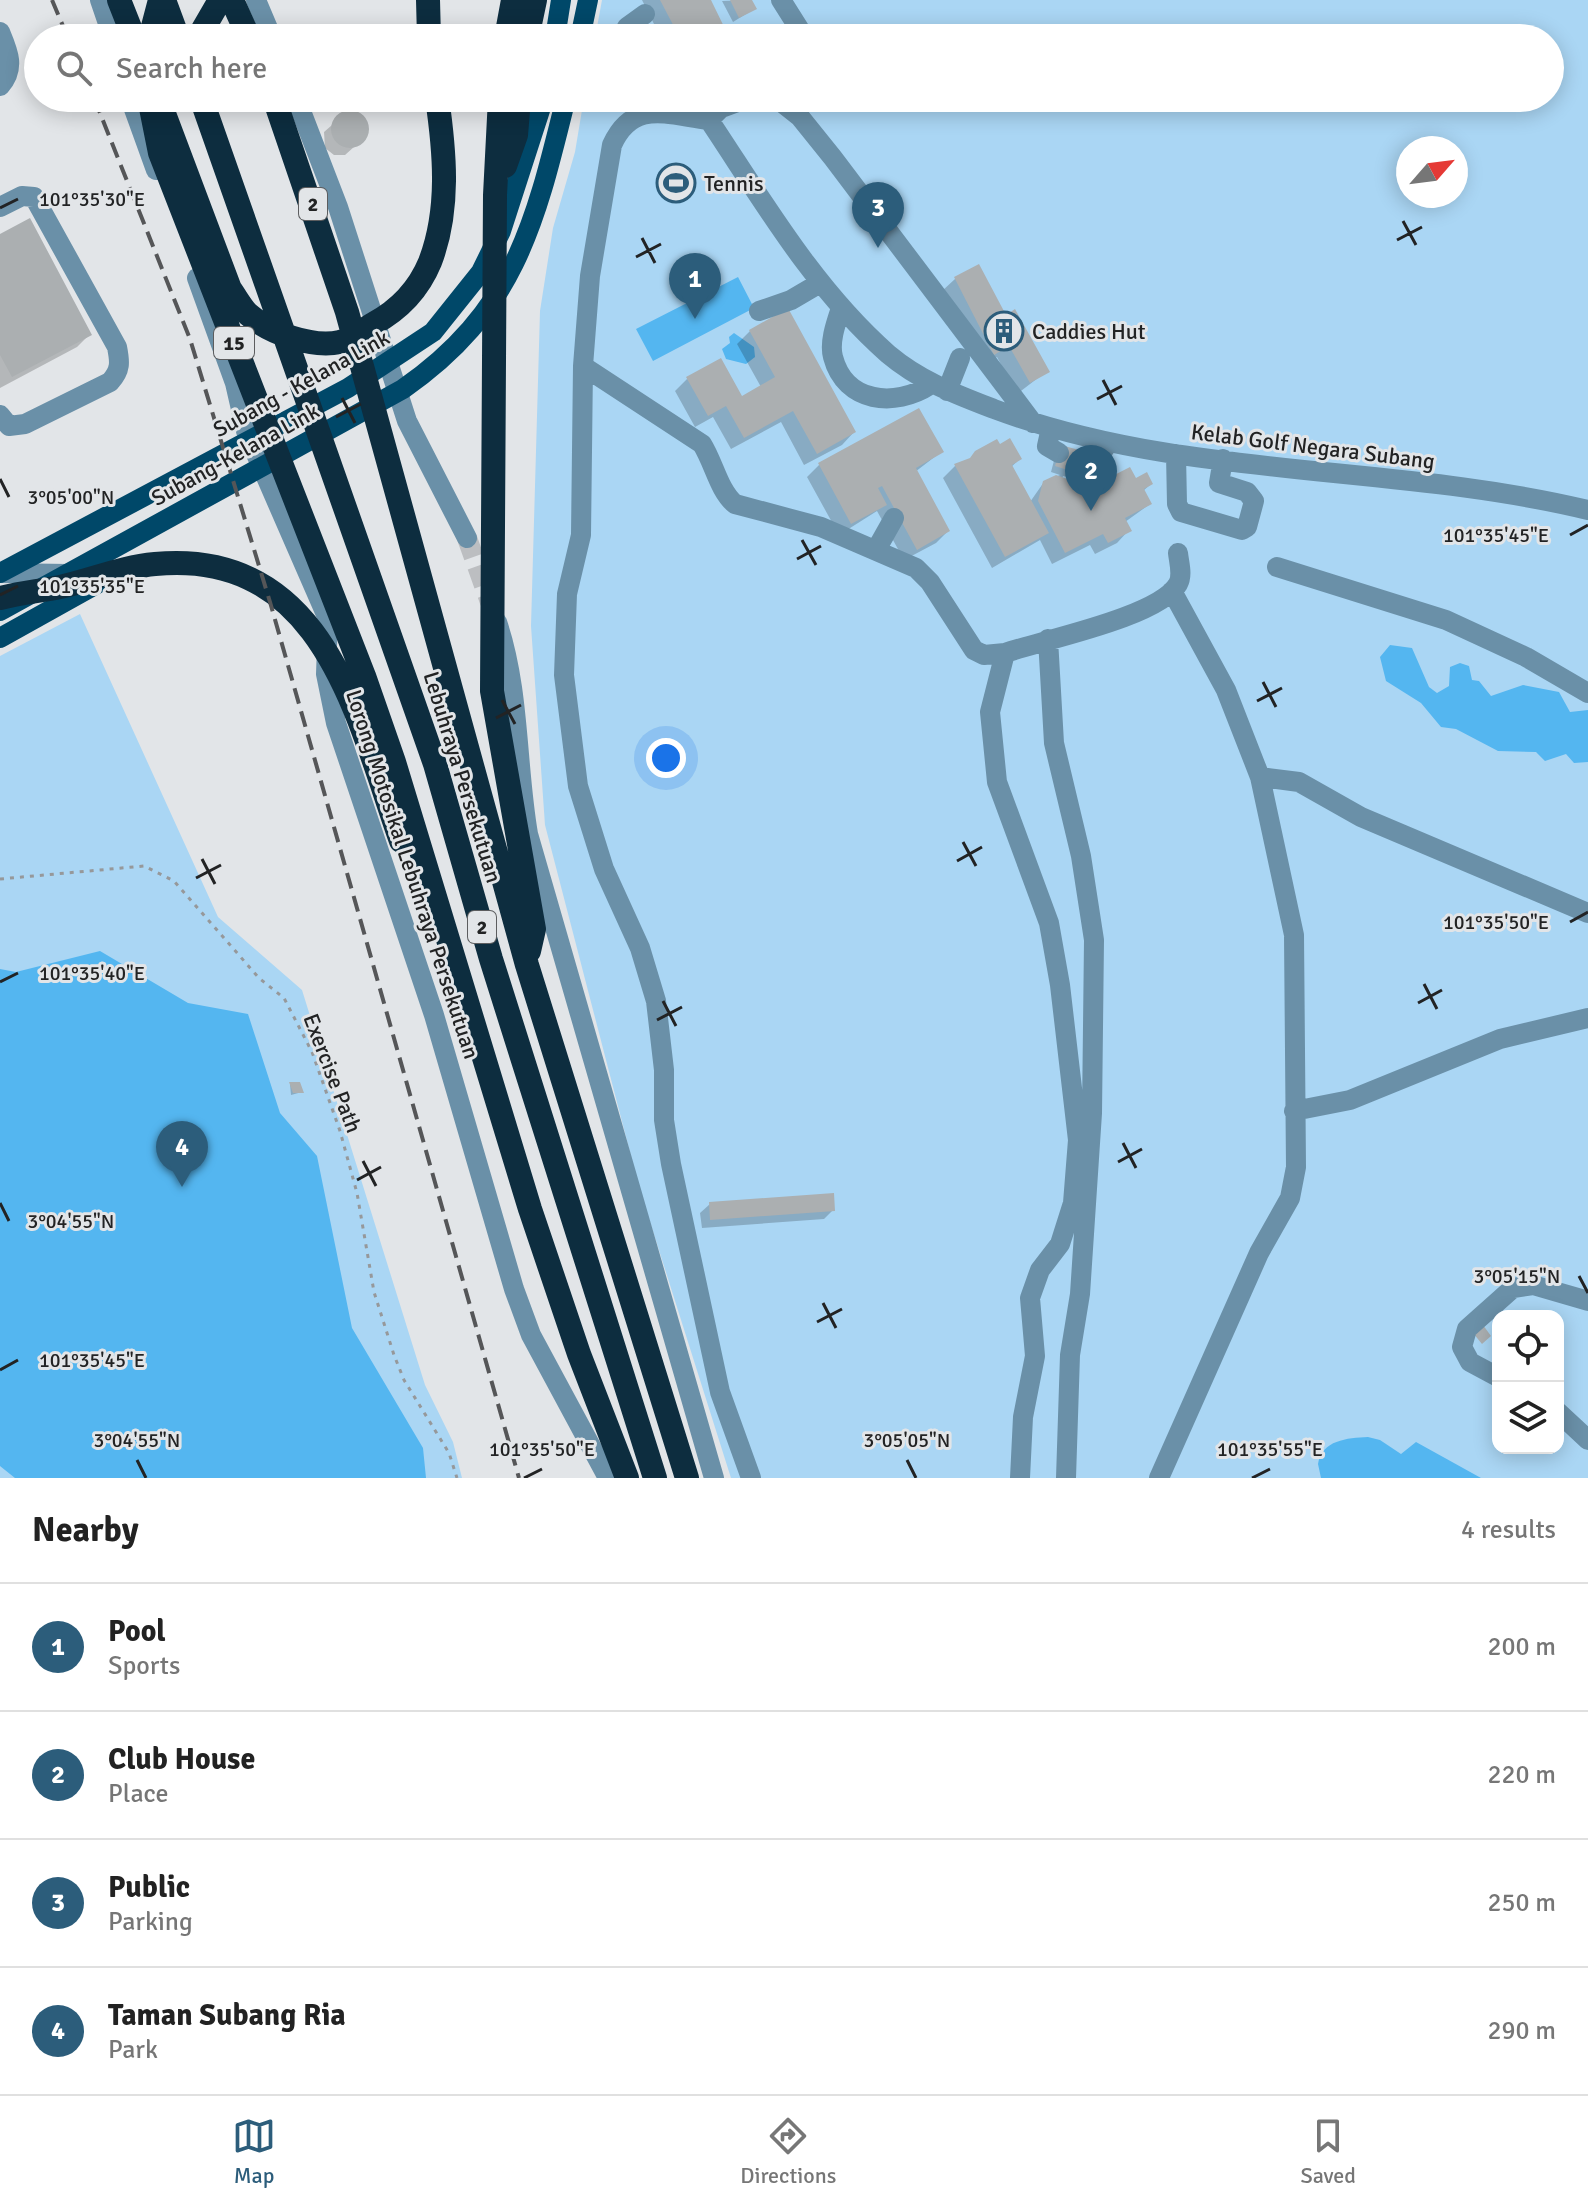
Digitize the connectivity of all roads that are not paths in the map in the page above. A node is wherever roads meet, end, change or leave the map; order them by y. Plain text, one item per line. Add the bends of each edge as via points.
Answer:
1 (100, 0) edge
2 (119, 0) edge
3 (220, 0) edge
4 (232, 0) edge
5 (428, 0) edge
6 (513, 0) edge
7 (535, 0) edge
8 (542, 0) edge
9 (561, 0) edge
10 (588, 0) edge
11 (781, 0) edge
12 (645, 14) dead end
13 (108, 24) edge
14 (128, 24) edge
15 (206, 24) edge
16 (243, 24) edge
17 (429, 24) edge
18 (509, 24) edge
19 (530, 24) edge
20 (539, 24) edge
21 (557, 24) edge
22 (583, 24) edge
23 (631, 24) edge
24 (796, 24) edge
25 (0, 32) edge
26 (0, 86) edge
27 (135, 112) edge
28 (152, 112) edge
29 (164, 112) edge
30 (179, 112) edge
31 (206, 112) edge
32 (280, 112) edge
33 (301, 112) edge
34 (438, 112) edge
35 (499, 112) edge
36 (518, 112) edge
37 (531, 112) edge
38 (540, 112) edge
39 (562, 112) edge
40 (636, 112) edge
41 (674, 112) edge
42 (717, 112) edge
43 (794, 112) edge
44 (709, 120) junction
45 (530, 145) junction
46 (193, 187) junction
47 (495, 195) junction
48 (0, 207) edge
49 (178, 227) junction
50 (212, 241) junction
51 (820, 283) junction
52 (357, 308) junction
53 (841, 308) junction
54 (759, 311) dead end
55 (960, 358) dead end
56 (583, 366) junction
57 (938, 388) junction
58 (1006, 404) junction
59 (0, 415) edge
60 (1042, 426) junction
61 (1107, 444) junction
62 (1059, 453) dead end
63 (1176, 454) junction
64 (1223, 459) junction
65 (1084, 460) dead end
66 (1588, 510) edge
67 (894, 518) dead end
68 (467, 538) tunnel mouth
69 (876, 550) junction
70 (1178, 553) dead end
71 (1277, 567) dead end
72 (117, 571) junction
73 (0, 573) edge
74 (1172, 591) junction
75 (0, 598) edge
76 (0, 611) edge
77 (497, 622) tunnel mouth
78 (0, 638) edge
79 (1048, 639) junction
80 (1005, 653) junction
81 (1588, 693) edge
82 (1260, 777) junction
83 (428, 880) junction
84 (1588, 913) edge
85 (534, 929) junction
86 (562, 959) junction
87 (527, 965) junction
88 (1588, 1018) edge
89 (1294, 1111) junction
90 (1588, 1301) edge
91 (579, 1354) junction
92 (1492, 1374) edge
93 (1564, 1418) edge
94 (1588, 1440) edge
95 (610, 1478) edge
96 (627, 1478) edge
97 (655, 1478) edge
98 (687, 1478) edge
99 (714, 1478) edge
100 (751, 1478) edge
101 (1020, 1478) edge
102 (1066, 1478) edge
103 (1159, 1478) edge

1 - 13 street
2 - 14 highway
3 - 15 highway
4 - 16 highway
5 - 17 highway
6 - 18 highway
7 - 19 highway
8 - 20 highway
9 - 21 main road
10 - 22 main road
11 - 24 street
12 - 23 street
25 - 26 street via 11,60
27 - 49 street, Lorong Motosikal Lebuhraya Persekutuan
28 - 83 highway, 15 via 160,153 394,762
29 - 46 highway
30 - 46 highway via 179,144
31 - 97 highway, Lebuhraya Persekutuan / 2 via 435,764
32 - 52 highway, Lebuhraya Persekutuan / 2
33 - 52 street via 338,207
34 - 50 highway via 445,191 439,230 416,289 389,315 341,341 318,343 271,329 247,313 230,289
35 - 47 highway
36 - 47 highway via 516,135
37 - 45 highway
38 - 45 main road, Subang - Kelana Link
39 - 76 main road, Subang-Kelana Link via 517,263 485,314 452,350 403,389
40 - 56 street via 612,145 590,276
41 - 44 street
42 - 44 street
43 - 58 street via 833,158
44 - 51 street, Kelab Golf Negara Subang
45 - 73 main road, Subang - Kelana Link via 481,272 433,332 348,388
46 - 50 highway
47 - 85 highway via 492,691
48 - 59 street via 22,196 34,197 117,347 120,362 110,382 25,424 9,426
49 - 50 street
49 - 95 street, Lorong Motosikal Lebuhraya Persekutuan via 235,383 246,431 328,619 326,674 336,723 434,1015 514,1289 531,1335
51 - 53 street, Kelab Golf Negara Subang
51 - 54 street
52 - 68 street via 380,345 407,421
52 - 87 highway, Lebuhraya Persekutuan / 2 via 361,362
53 - 57 street, Kelab Golf Negara Subang via 891,356
53 - 57 street via 833,356 846,385 862,396 890,398
55 - 57 street
56 - 69 street via 702,444 726,497 735,504 821,527
56 - 100 street via 581,535 567,594 564,675 578,786 656,1001 671,1164 720,1392
57 - 58 street, Kelab Golf Negara Subang
58 - 60 street, Kelab Golf Negara Subang
60 - 61 street, Kelab Golf Negara Subang
60 - 62 street via 1047,446
61 - 63 street, Kelab Golf Negara Subang
61 - 65 street via 1099,458
63 - 64 street, Kelab Golf Negara Subang
63 - 64 street via 1181,512 1242,530 1254,501 1247,492 1219,483
64 - 66 street, Kelab Golf Negara Subang via 1410,481
67 - 69 street
69 - 80 street via 916,568 930,582 974,650 984,655
70 - 74 street via 1180,579
71 - 81 street via 1446,620
72 - 73 street
72 - 75 highway
72 - 78 main road
72 - 83 highway via 158,563 208,563 276,591 331,655 403,845
74 - 79 street via 1142,610
74 - 82 street via 1226,690
77 - 86 street via 512,671 528,834
79 - 80 street
79 - 102 street via 1054,743 1094,940 1092,1113 1080,1294 1070,1355
80 - 101 street via 990,712 997,782 1049,923 1078,1140 1073,1203 1060,1244 1040,1270 1030,1298 1035,1356 1023,1417
82 - 84 street via 1299,782 1361,817
82 - 89 street via 1294,935
83 - 91 highway
85 - 86 street
85 - 87 highway
86 - 99 street
87 - 98 highway, Lebuhraya Persekutuan / 2
88 - 89 street via 1500,1039 1350,1100
89 - 103 street via 1296,1167 1290,1198 1259,1253
90 - 92 street via 1533,1285 1513,1288 1467,1329 1462,1347 1470,1362
91 - 95 street, Lorong Motosikal Lebuhraya Persekutuan
91 - 96 highway
93 - 94 street

